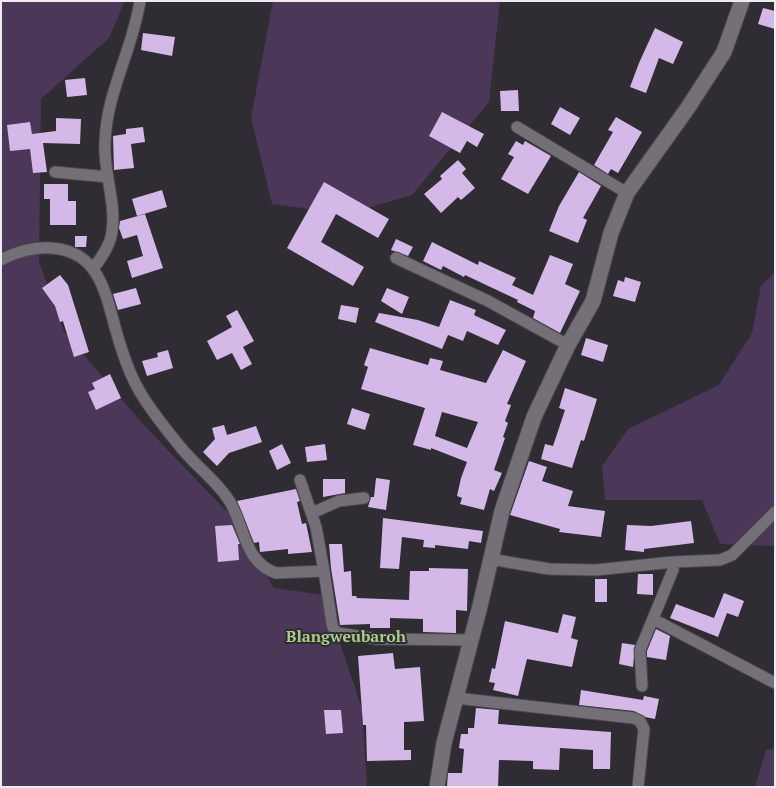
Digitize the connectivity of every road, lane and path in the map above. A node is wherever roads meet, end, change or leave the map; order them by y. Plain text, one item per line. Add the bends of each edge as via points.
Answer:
1 (140, 1) edge
2 (742, 1) edge
3 (517, 127) dead end
4 (56, 172) dead end
5 (108, 177) junction
6 (627, 193) junction
7 (396, 258) dead end
8 (1, 260) edge
9 (93, 269) junction
10 (568, 345) junction
11 (300, 480) dead end
12 (364, 498) dead end
13 (775, 512) edge
14 (312, 514) junction
15 (490, 559) junction
16 (672, 562) junction
17 (324, 572) junction
18 (653, 619) junction
19 (471, 640) junction
20 (775, 683) edge
21 (642, 686) dead end
22 (456, 698) junction
23 (437, 787) edge
24 (638, 787) edge

1 - 5 street via 106,125 104,143
2 - 6 street via 724,52
3 - 6 street
4 - 5 street
5 - 9 street via 112,215 111,237
6 - 10 street via 611,233 593,301
7 - 10 street via 488,301
8 - 9 street via 26,251 58,249 78,256
9 - 17 street via 104,288 124,357 140,392 184,451 225,495 256,561 276,573
10 - 15 street via 534,417 521,452
11 - 14 street
12 - 14 street via 339,501
13 - 16 street via 732,555 720,560
14 - 17 street
15 - 16 street via 549,569 596,570
15 - 19 street
16 - 18 street via 673,570
17 - 19 street via 332,624 338,633 377,639
18 - 20 street
18 - 21 street via 640,650
19 - 22 street
22 - 23 street via 444,743
22 - 24 street via 640,721 644,730

